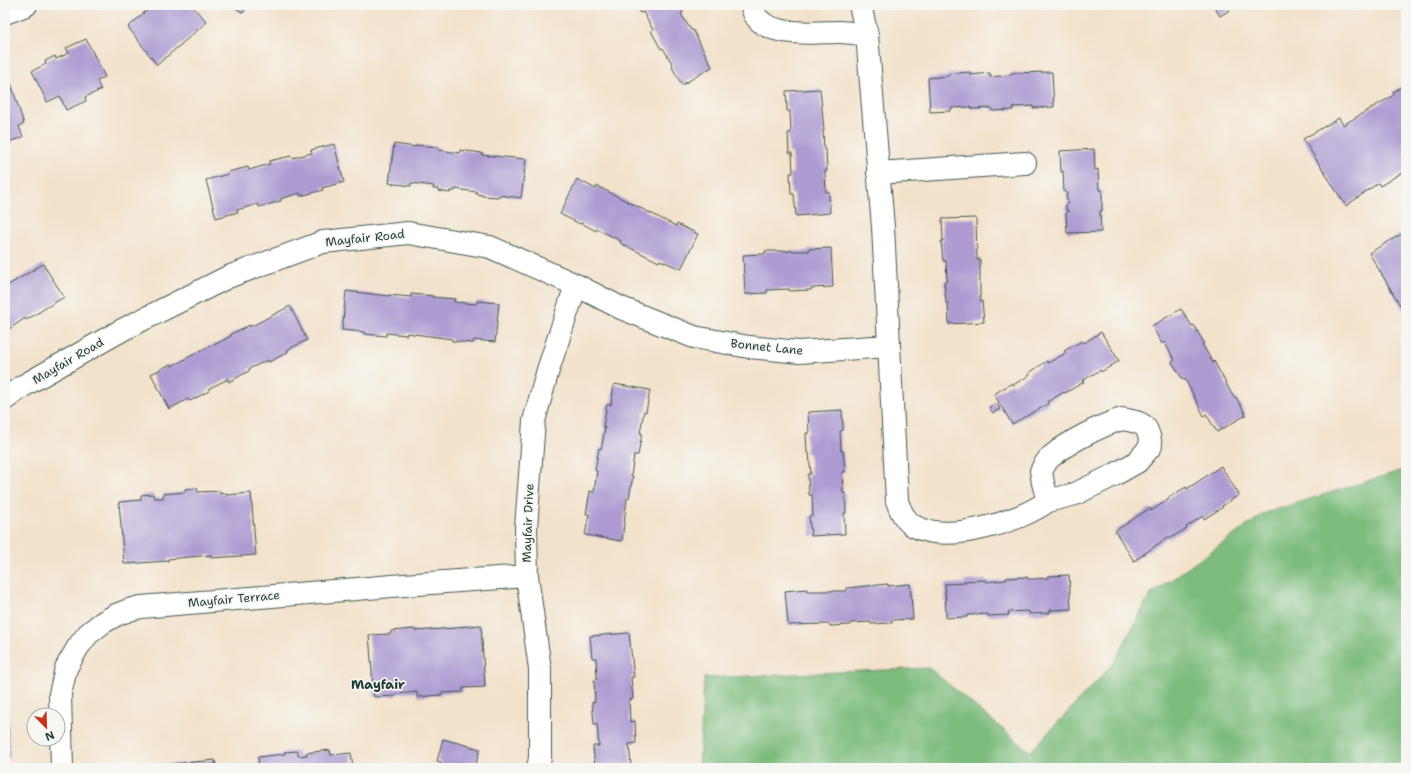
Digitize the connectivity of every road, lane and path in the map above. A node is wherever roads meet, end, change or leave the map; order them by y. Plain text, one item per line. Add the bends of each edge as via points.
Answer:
1 (26, 5) edge
2 (752, 5) edge
3 (860, 5) edge
4 (5, 13) edge
5 (867, 35) junction
6 (1025, 163) dead end
7 (878, 173) junction
8 (576, 285) junction
9 (694, 337) joint
10 (888, 346) junction
11 (5, 400) edge
12 (1048, 501) junction
13 (527, 576) junction
14 (62, 768) edge
15 (538, 768) edge

1 - 4 street
2 - 5 street via 758,20 771,28 785,32 841,32
3 - 5 street
5 - 7 street
6 - 7 street
7 - 10 street
8 - 9 street, Mayfair Road via 621,308
8 - 11 street, Mayfair Road via 490,247 408,233 323,242 228,277 122,330 23,386
8 - 13 street, Mayfair Drive via 534,422 526,528
9 - 10 street, Bonnet Lane via 749,347 799,352
10 - 12 street via 897,501 902,515 913,526 931,532 956,532 996,525 1017,518
12 - 12 street via 1041,471 1051,457 1064,447 1122,419 1141,423 1149,432 1151,446 1137,462 1088,489
13 - 14 street, Mayfair Terrace via 315,592 129,610 102,623 88,634 66,668 60,694
13 - 15 street, Mayfair Drive via 540,669

